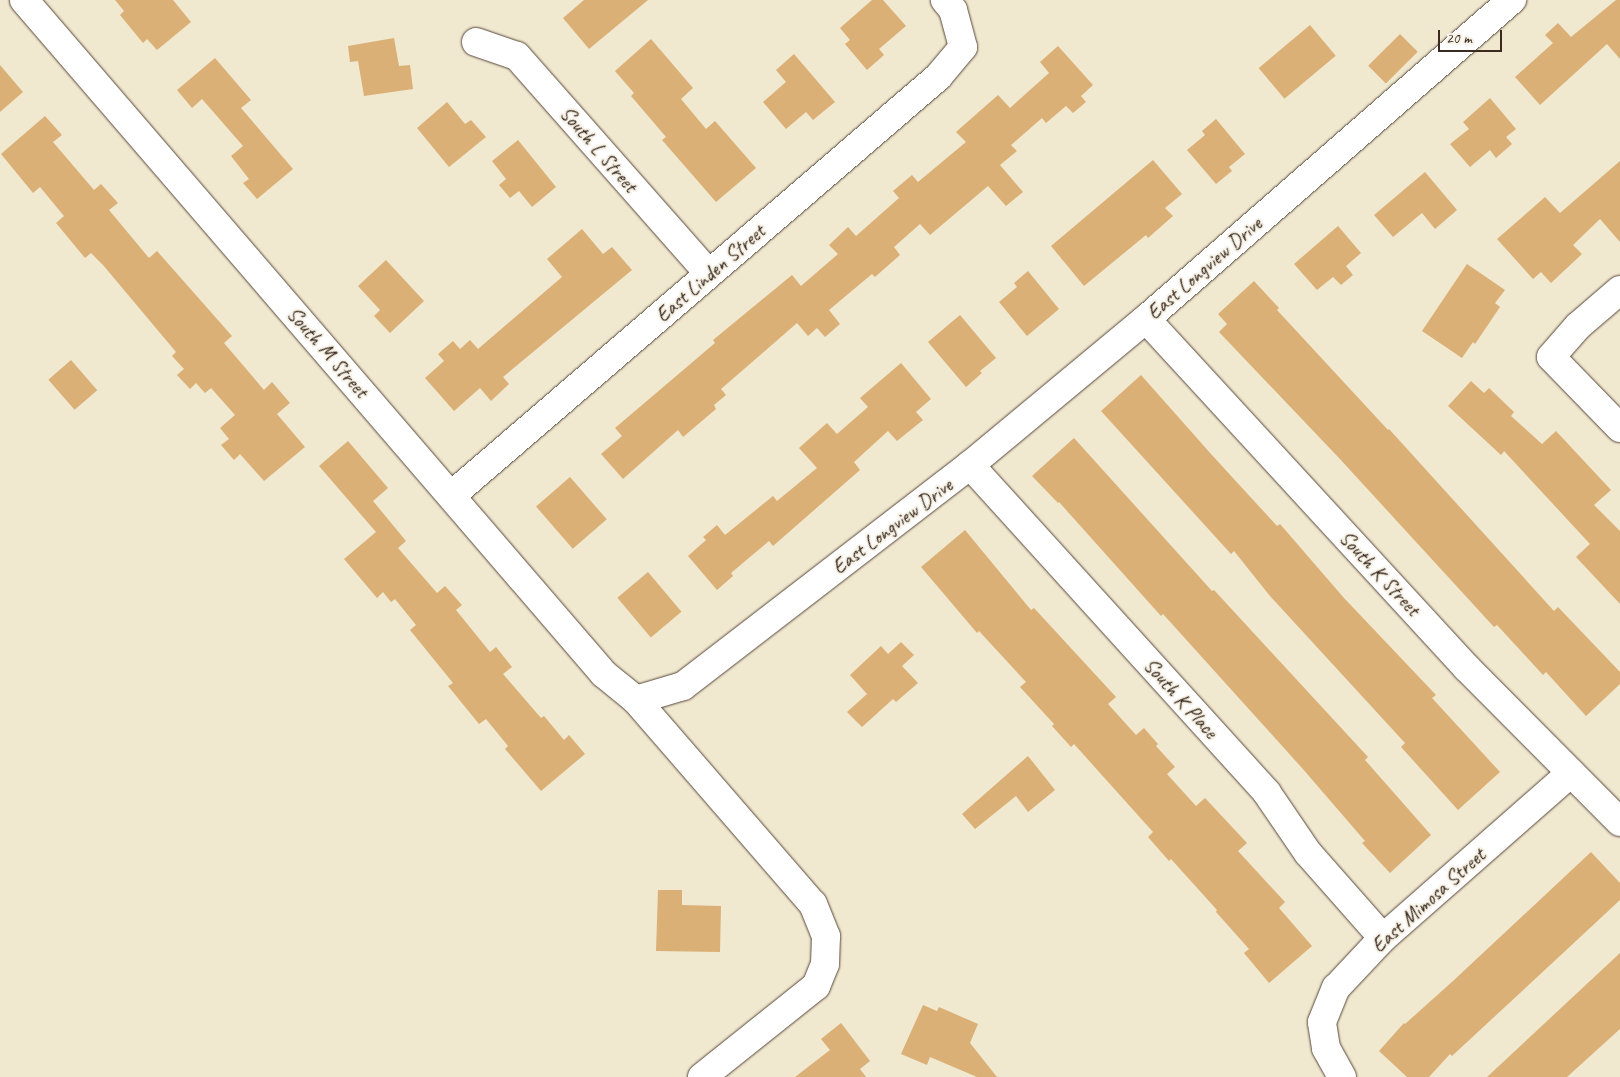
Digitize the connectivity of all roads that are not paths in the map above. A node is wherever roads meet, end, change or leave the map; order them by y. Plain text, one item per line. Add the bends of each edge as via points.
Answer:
1 (24, 0) edge
2 (945, 0) edge
3 (1512, 0) edge
4 (476, 42) dead end
5 (709, 274) junction
6 (1620, 290) edge
7 (1146, 319) junction
8 (1620, 428) edge
9 (970, 466) junction
10 (452, 495) junction
11 (636, 700) junction
12 (1571, 774) junction
13 (1620, 822) edge
14 (1383, 938) junction
15 (702, 1077) edge
16 (1342, 1077) edge

1 - 10 street, South M Street
2 - 5 street, East Linden Street via 953,10 963,47 938,77
3 - 7 street, East Longview Drive
4 - 5 street, South L Street via 517,56
5 - 10 street, East Linden Street
6 - 8 street via 1578,326 1550,357
7 - 9 street, East Longview Drive
7 - 12 street, South K Street via 1467,668
9 - 11 street, East Longview Drive via 683,686
9 - 14 street, South K Place via 1267,792 1308,853
10 - 11 street, South M Street via 604,674
11 - 15 street via 813,904 826,936 825,964 816,986
12 - 13 street, South K Street
12 - 14 street, East Mimosa Street
14 - 16 street, East Mimosa Street via 1336,988 1322,1022 1326,1048

